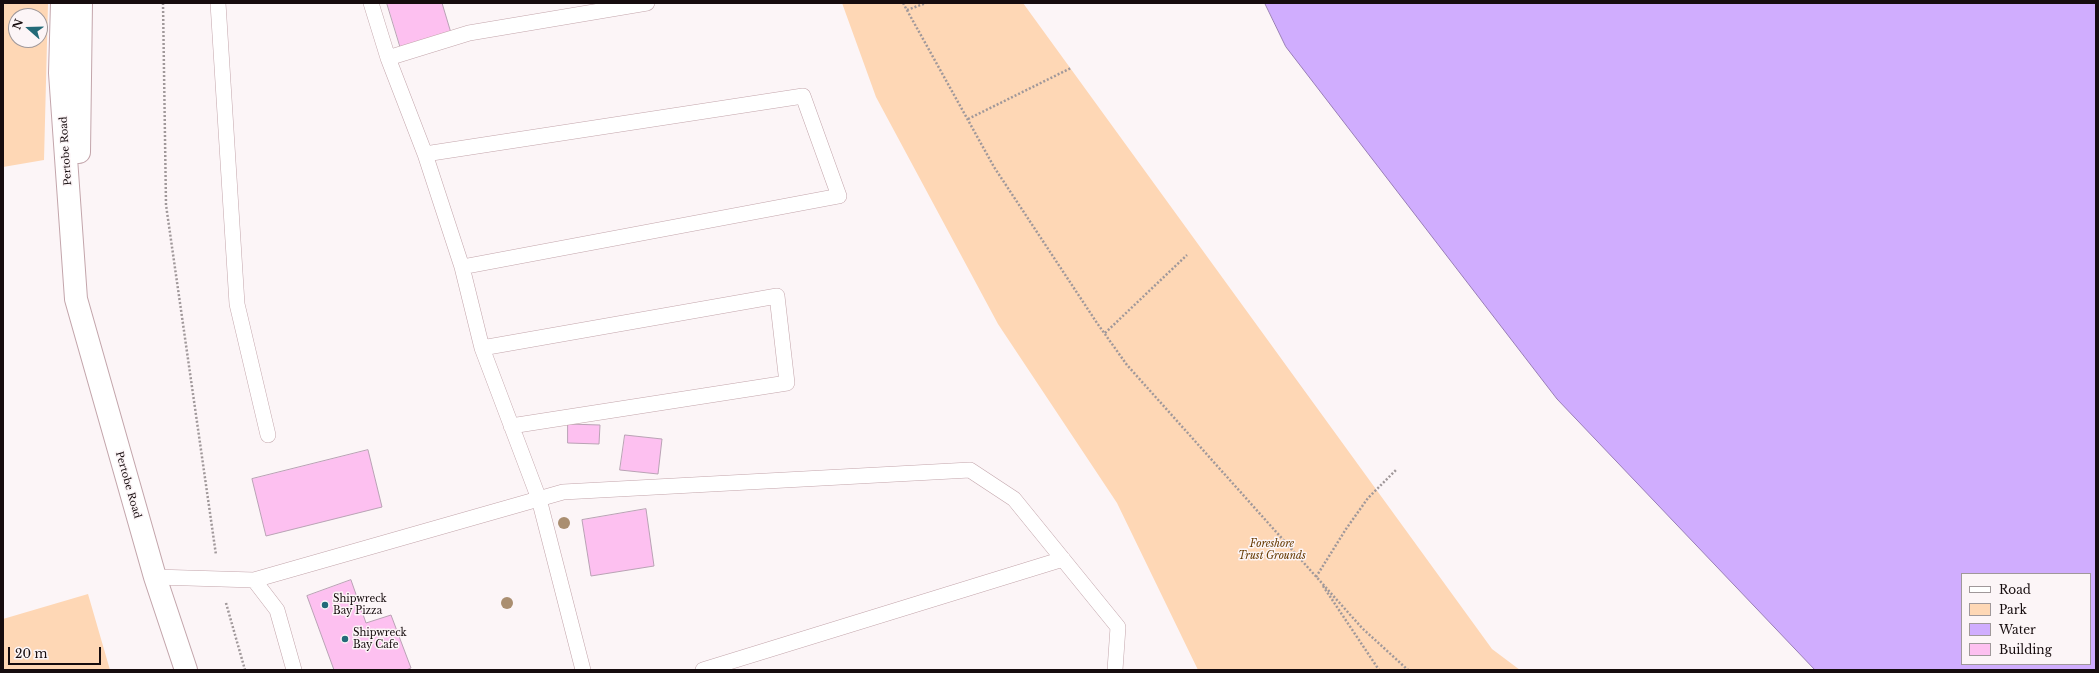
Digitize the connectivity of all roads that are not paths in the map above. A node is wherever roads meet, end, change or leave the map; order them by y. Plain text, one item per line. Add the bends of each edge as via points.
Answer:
1 (62, 3) edge
2 (81, 3) edge
3 (218, 3) edge
4 (371, 3) edge
5 (648, 3) edge
6 (388, 58) junction
7 (425, 154) junction
8 (462, 267) junction
9 (76, 299) junction
10 (482, 348) junction
11 (511, 426) junction
12 (268, 435) dead end
13 (539, 499) junction
14 (1063, 559) junction
15 (155, 577) junction
16 (254, 580) junction
17 (186, 670) edge
18 (294, 670) edge
19 (583, 670) edge
20 (703, 670) edge
21 (1114, 670) edge

1 - 9 street, Pertobe Road via 60,73
2 - 9 street, Pertobe Road
3 - 12 lane via 237,304
4 - 6 lane
5 - 6 lane via 469,33
6 - 7 lane
7 - 8 lane
7 - 8 lane via 803,96 839,196
8 - 10 lane
9 - 15 street, Pertobe Road
10 - 11 lane
10 - 11 lane via 777,296 787,383
11 - 13 lane
13 - 14 lane via 564,492 970,470 1014,499
13 - 16 lane
13 - 19 lane
14 - 20 lane
14 - 21 lane via 1118,627
15 - 16 lane
15 - 17 street, Pertobe Road
16 - 18 lane via 277,610

